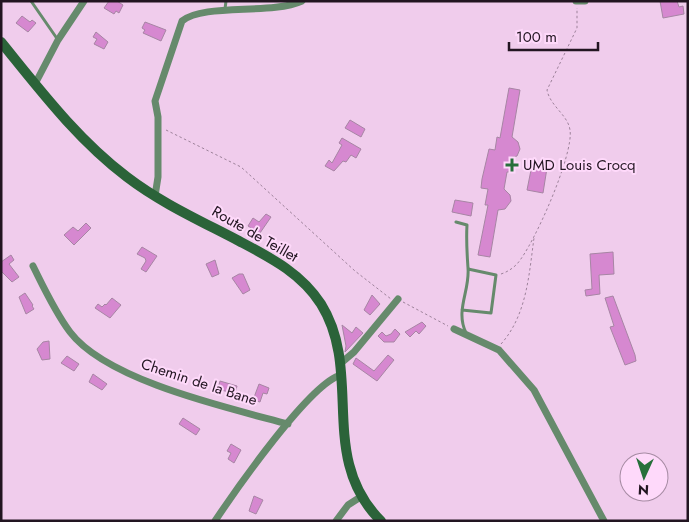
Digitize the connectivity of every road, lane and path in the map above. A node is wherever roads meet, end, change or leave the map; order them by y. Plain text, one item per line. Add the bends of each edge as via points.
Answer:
1 (31, 1) edge
2 (84, 1) edge
3 (226, 1) edge
4 (302, 1) edge
5 (585, 1) edge
6 (576, 2) edge
7 (225, 10) junction
8 (58, 40) junction
9 (1, 42) edge
10 (36, 84) junction
11 (158, 127) junction
12 (155, 196) junction
13 (456, 222) dead end
14 (534, 237) junction
15 (33, 266) dead end
16 (468, 269) junction
17 (496, 275) junction
18 (397, 301) junction
19 (462, 310) junction
20 (454, 329) joint
21 (468, 336) junction
22 (496, 349) junction
23 (341, 363) junction
24 (342, 375) junction
25 (288, 424) junction
26 (362, 496) junction
27 (215, 521) edge
28 (336, 521) edge
29 (381, 521) edge
30 (604, 521) edge

1 - 8 lane
2 - 8 street
3 - 7 lane
4 - 7 street via 278,8
5 - 6 street
6 - 14 path via 577,28 547,90 569,125 570,135 557,182
7 - 11 street via 191,16 182,21 155,101
8 - 10 street
9 - 10 main road, Route de Teillet
10 - 12 main road, Route de Teillet via 98,153
11 - 12 street
11 - 18 path via 241,167 355,271
12 - 23 main road, Route de Teillet via 295,274 322,306 335,337
13 - 16 lane via 467,225 465,255
14 - 17 path via 517,264
14 - 22 path via 520,312 514,327
15 - 25 street, Chemin de la Bane via 70,332 93,353 122,370 186,395
16 - 17 lane
16 - 19 lane
17 - 19 lane via 491,313
18 - 20 path
18 - 23 street
19 - 21 lane via 462,324
20 - 21 street
21 - 22 street
22 - 30 street via 538,397 550,416
23 - 24 main road, Route de Teillet
24 - 25 street via 327,382
24 - 26 main road, Route de Teillet via 345,449
25 - 27 street via 267,446
26 - 28 street via 348,505
26 - 29 main road, Route de Teillet

